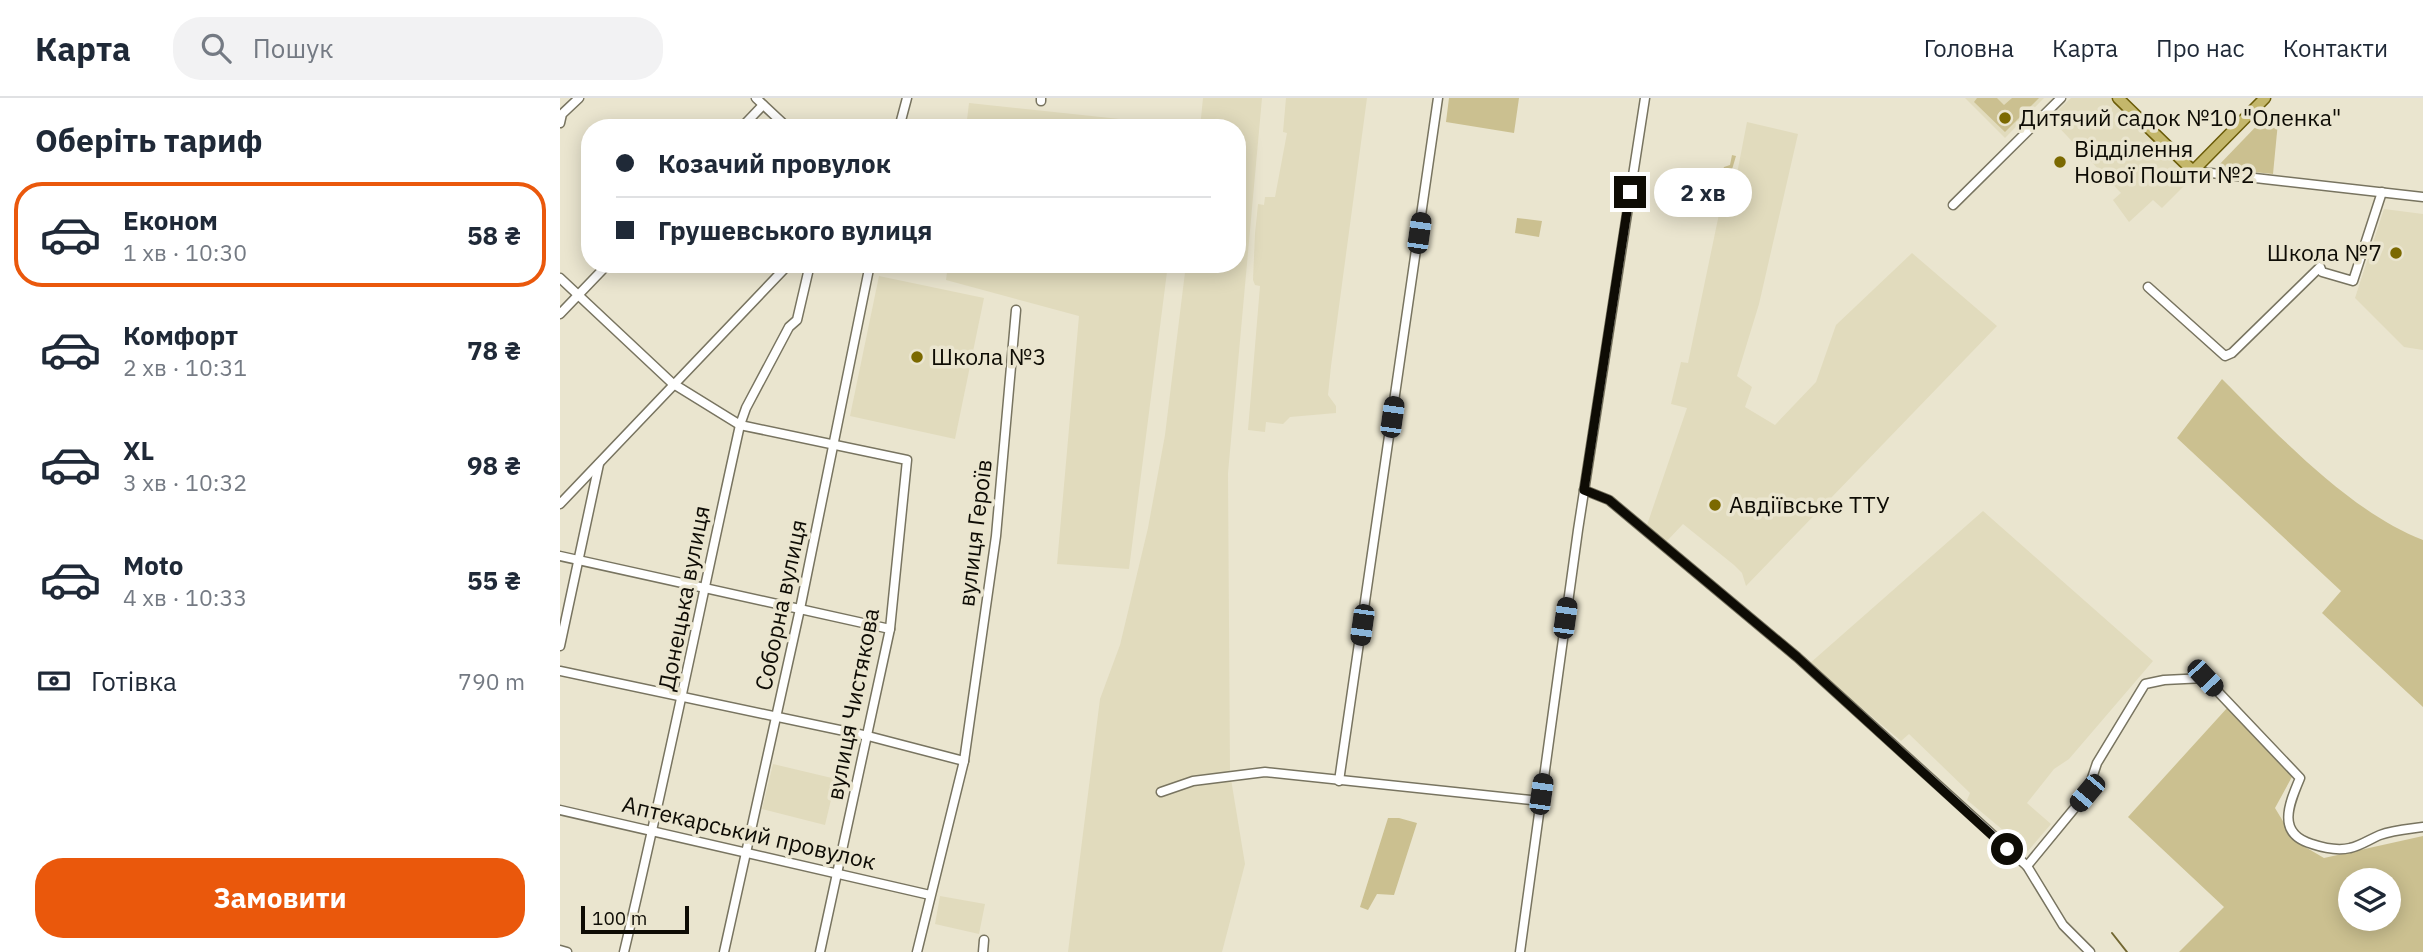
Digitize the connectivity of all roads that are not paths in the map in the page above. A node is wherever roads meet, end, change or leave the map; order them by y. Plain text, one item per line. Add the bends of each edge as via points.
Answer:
1 (579, 98) edge
2 (586, 98) edge
3 (756, 98) edge
4 (907, 98) edge
5 (1438, 98) edge
6 (1645, 98) edge
7 (2061, 98) edge
8 (2119, 98) edge
9 (2264, 98) edge
10 (763, 105) junction
11 (561, 119) edge
12 (750, 119) edge
13 (778, 119) edge
14 (901, 119) edge
15 (2193, 171) junction
16 (2382, 192) junction
17 (2423, 197) edge
18 (1953, 205) dead end
19 (599, 273) edge
20 (780, 273) edge
21 (808, 273) edge
22 (868, 273) edge
23 (560, 278) edge
24 (2148, 287) dead end
25 (579, 294) junction
26 (1016, 310) dead end
27 (560, 314) edge
28 (672, 383) junction
29 (740, 425) junction
30 (833, 444) junction
31 (600, 461) junction
32 (1584, 490) junction
33 (560, 504) edge
34 (560, 556) edge
35 (578, 561) junction
36 (704, 588) junction
37 (800, 609) junction
38 (890, 629) junction
39 (560, 646) edge
40 (560, 671) edge
41 (683, 698) junction
42 (777, 718) junction
43 (868, 736) junction
44 (964, 761) junction
45 (1339, 781) junction
46 (1161, 792) dead end
47 (1540, 801) junction
48 (560, 810) edge
49 (2423, 827) edge
50 (653, 831) junction
51 (745, 853) junction
52 (2026, 866) junction
53 (839, 872) junction
54 (930, 895) junction
55 (984, 940) dead end
56 (560, 950) edge
57 (567, 952) edge
58 (624, 952) edge
59 (724, 952) edge
60 (820, 952) edge
61 (917, 952) edge
62 (983, 952) edge
63 (1520, 952) edge
64 (2090, 952) edge

1 - 11 street
2 - 11 street
3 - 10 street
4 - 14 street
5 - 45 street
6 - 32 street
7 - 18 street
8 - 15 main road
9 - 15 main road
10 - 12 street
10 - 13 street
15 - 16 street
16 - 17 street
16 - 24 street via 2353,281 2322,272 2320,267 2232,353 2225,355
19 - 25 street
20 - 28 street
21 - 29 street, Донецька вулиця via 797,320 789,327
22 - 30 street, Соборна вулиця
23 - 25 street
25 - 27 street
25 - 28 street
26 - 44 street, вулиця Героїв via 996,536
28 - 29 street
28 - 31 street
29 - 30 street
29 - 36 street, Донецька вулиця
30 - 37 street, Соборна вулиця
30 - 38 street, вулиця Чистякова via 907,460
31 - 33 street
31 - 35 street
32 - 47 street
32 - 52 street via 1609,500 1797,657
34 - 35 street
35 - 36 street
35 - 39 street
36 - 37 street
36 - 41 street, Донецька вулиця
37 - 38 street
37 - 42 street, Соборна вулиця
38 - 43 street, вулиця Чистякова
40 - 41 street
41 - 42 street
41 - 50 street, Донецька вулиця
42 - 43 street
42 - 51 street, Соборна вулиця
43 - 44 street
43 - 53 street, вулиця Чистякова
44 - 54 street, вулиця Героїв
45 - 46 street via 1265,772 1193,781
45 - 47 street
47 - 63 street
48 - 50 street, Аптекарський провулок
49 - 52 street via 2382,834 2339,850 2302,842 2287,824 2287,810 2300,778 2205,678 2164,680 2145,684 2097,763 2087,793
50 - 51 street, Аптекарський провулок
50 - 58 street, Донецька вулиця
51 - 53 street, Аптекарський провулок
51 - 59 street, Соборна вулиця
52 - 64 street via 2063,925
53 - 54 street, Аптекарський провулок
53 - 60 street, вулиця Чистякова
54 - 61 street, вулиця Героїв
55 - 62 street
56 - 57 street

